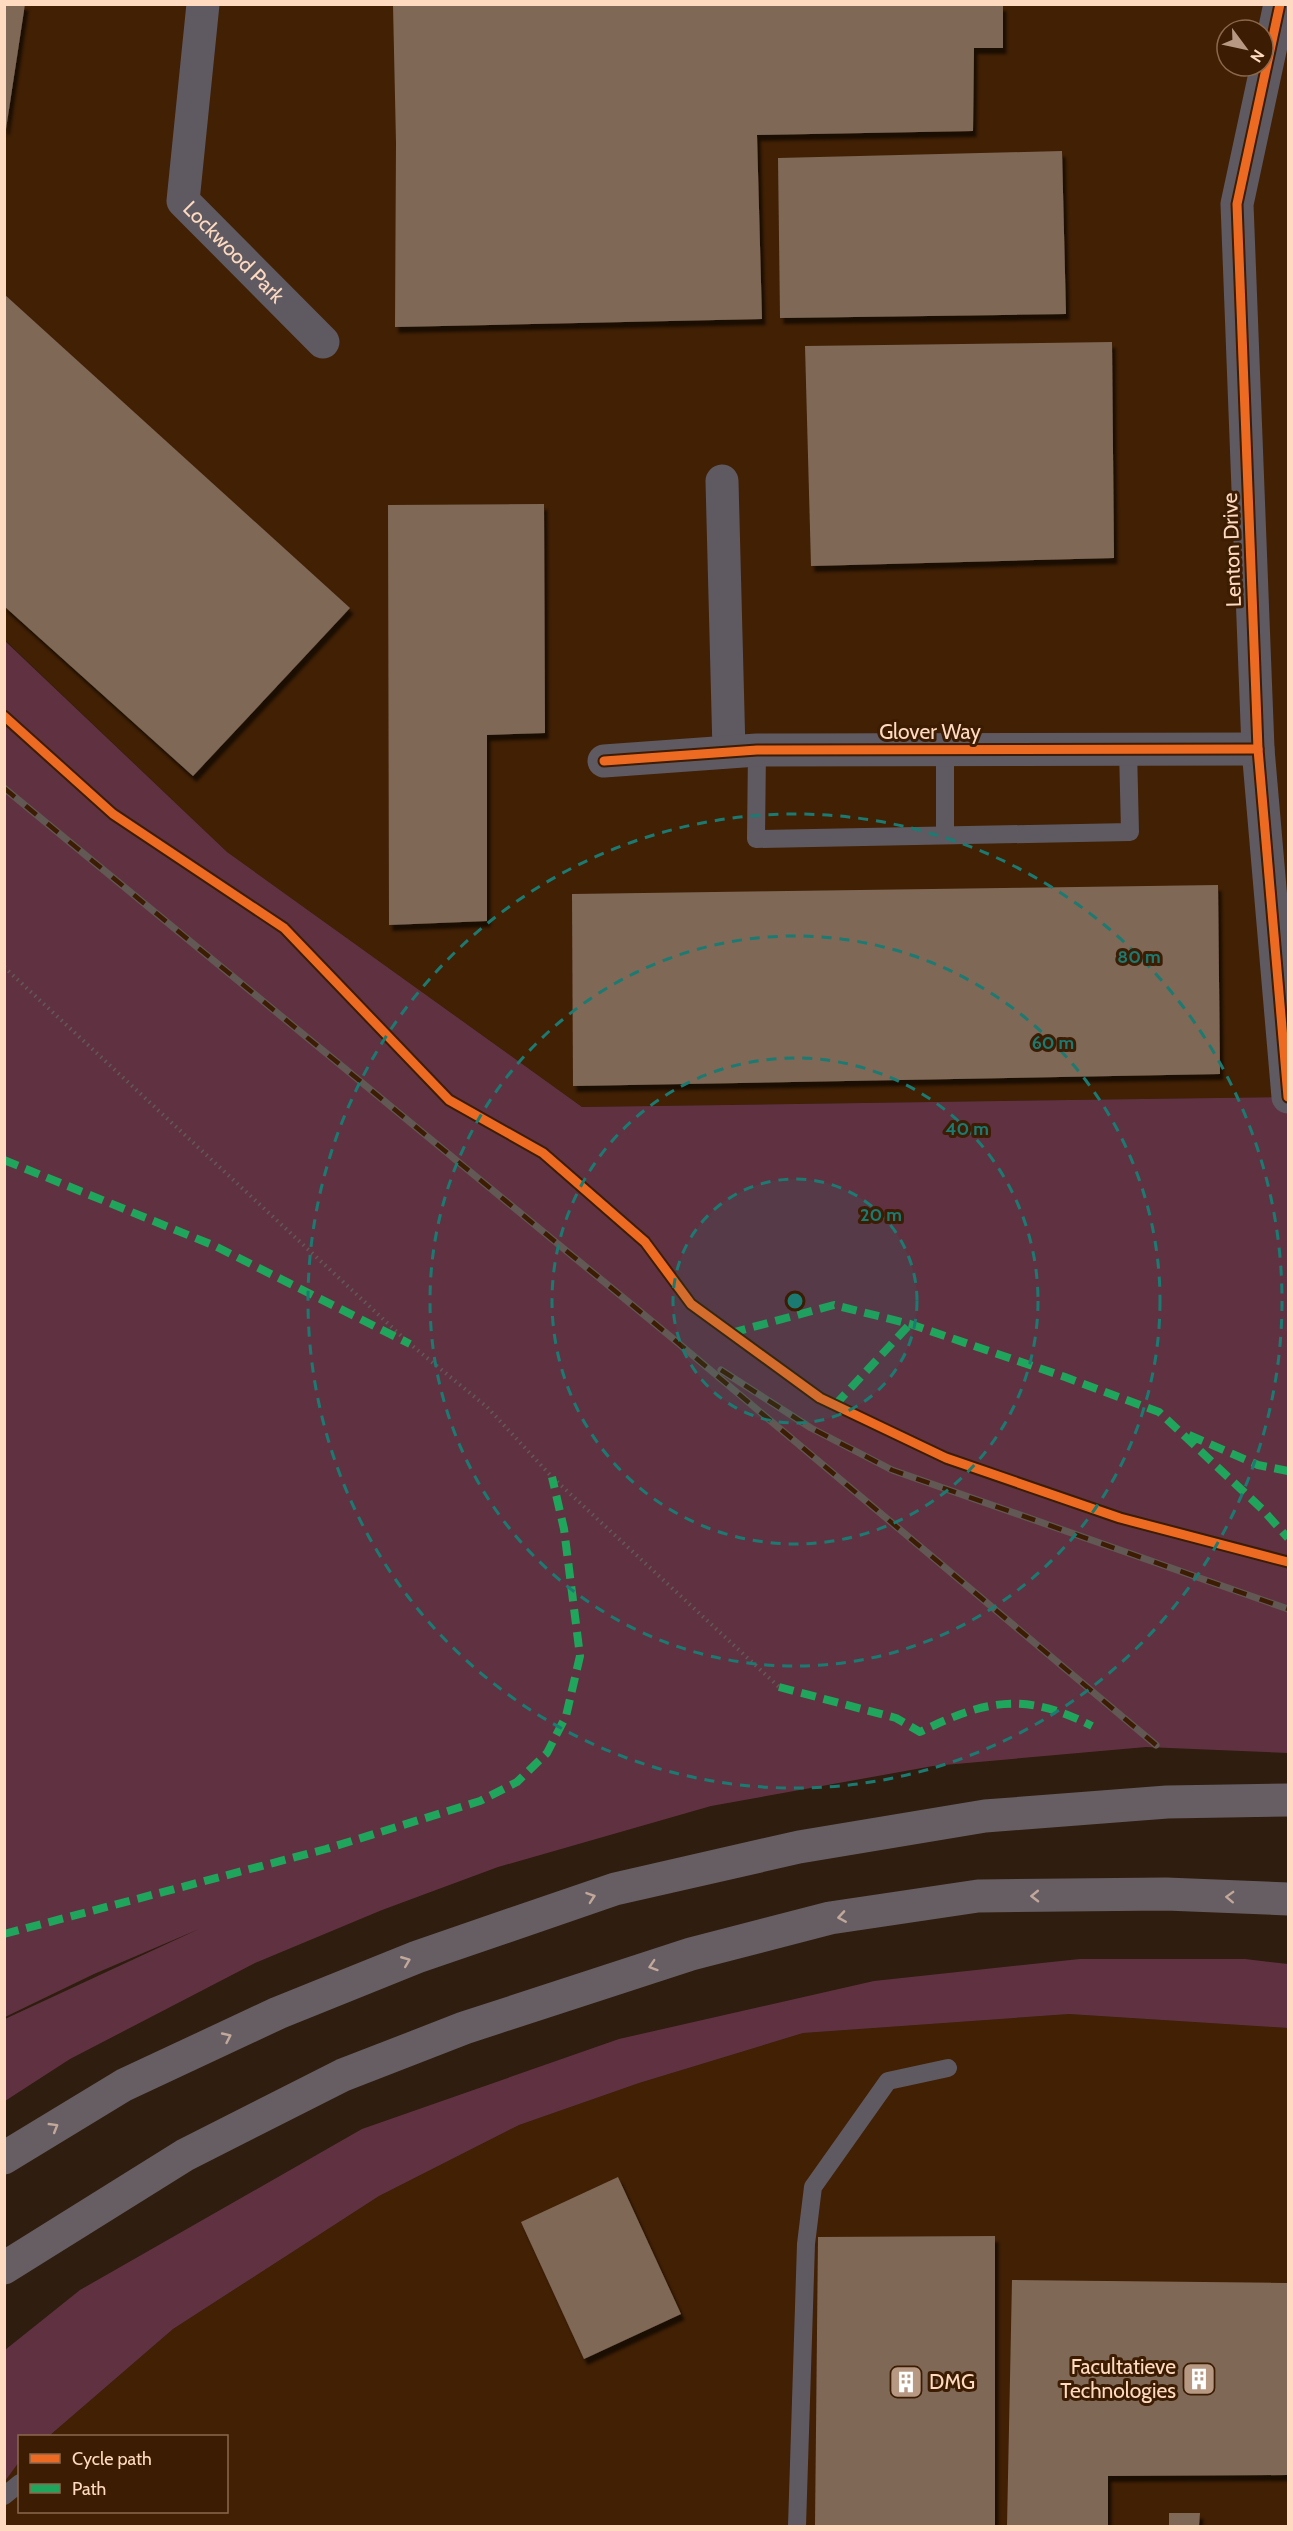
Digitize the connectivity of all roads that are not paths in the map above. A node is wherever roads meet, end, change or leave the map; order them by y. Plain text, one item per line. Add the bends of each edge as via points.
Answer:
1 (203, 4) edge
2 (1280, 4) edge
3 (323, 342) dead end
4 (723, 481) dead end
5 (1128, 749) junction
6 (1258, 749) junction
7 (743, 750) junction
8 (945, 750) junction
9 (604, 761) dead end
10 (945, 835) junction
11 (1288, 1097) edge
12 (1288, 1800) edge
13 (1288, 1899) edge
14 (948, 2068) dead end
15 (4, 2158) edge
16 (4, 2268) edge
17 (18, 2484) edge
18 (4, 2496) edge
19 (797, 2526) edge

1 - 3 street, Lockwood Park via 183,201
2 - 6 street, Lenton Drive via 1237,204
4 - 7 street
5 - 6 street, Glover Way
5 - 8 street, Glover Way
5 - 10 lane via 1130,832
6 - 11 street, Lenton Drive
7 - 8 street, Glover Way
7 - 9 street, Glover Way
7 - 10 lane via 756,838
8 - 10 lane
15 -> 12 highway via 124,2085 278,2013 417,1957 615,1889 799,1847 985,1816 1167,1802
13 -> 16 highway via 1166,1894 978,1896 830,1918 691,1954 464,2028 343,2074 185,2155
14 - 19 lane via 888,2081 813,2187 806,2244
17 - 18 lane

